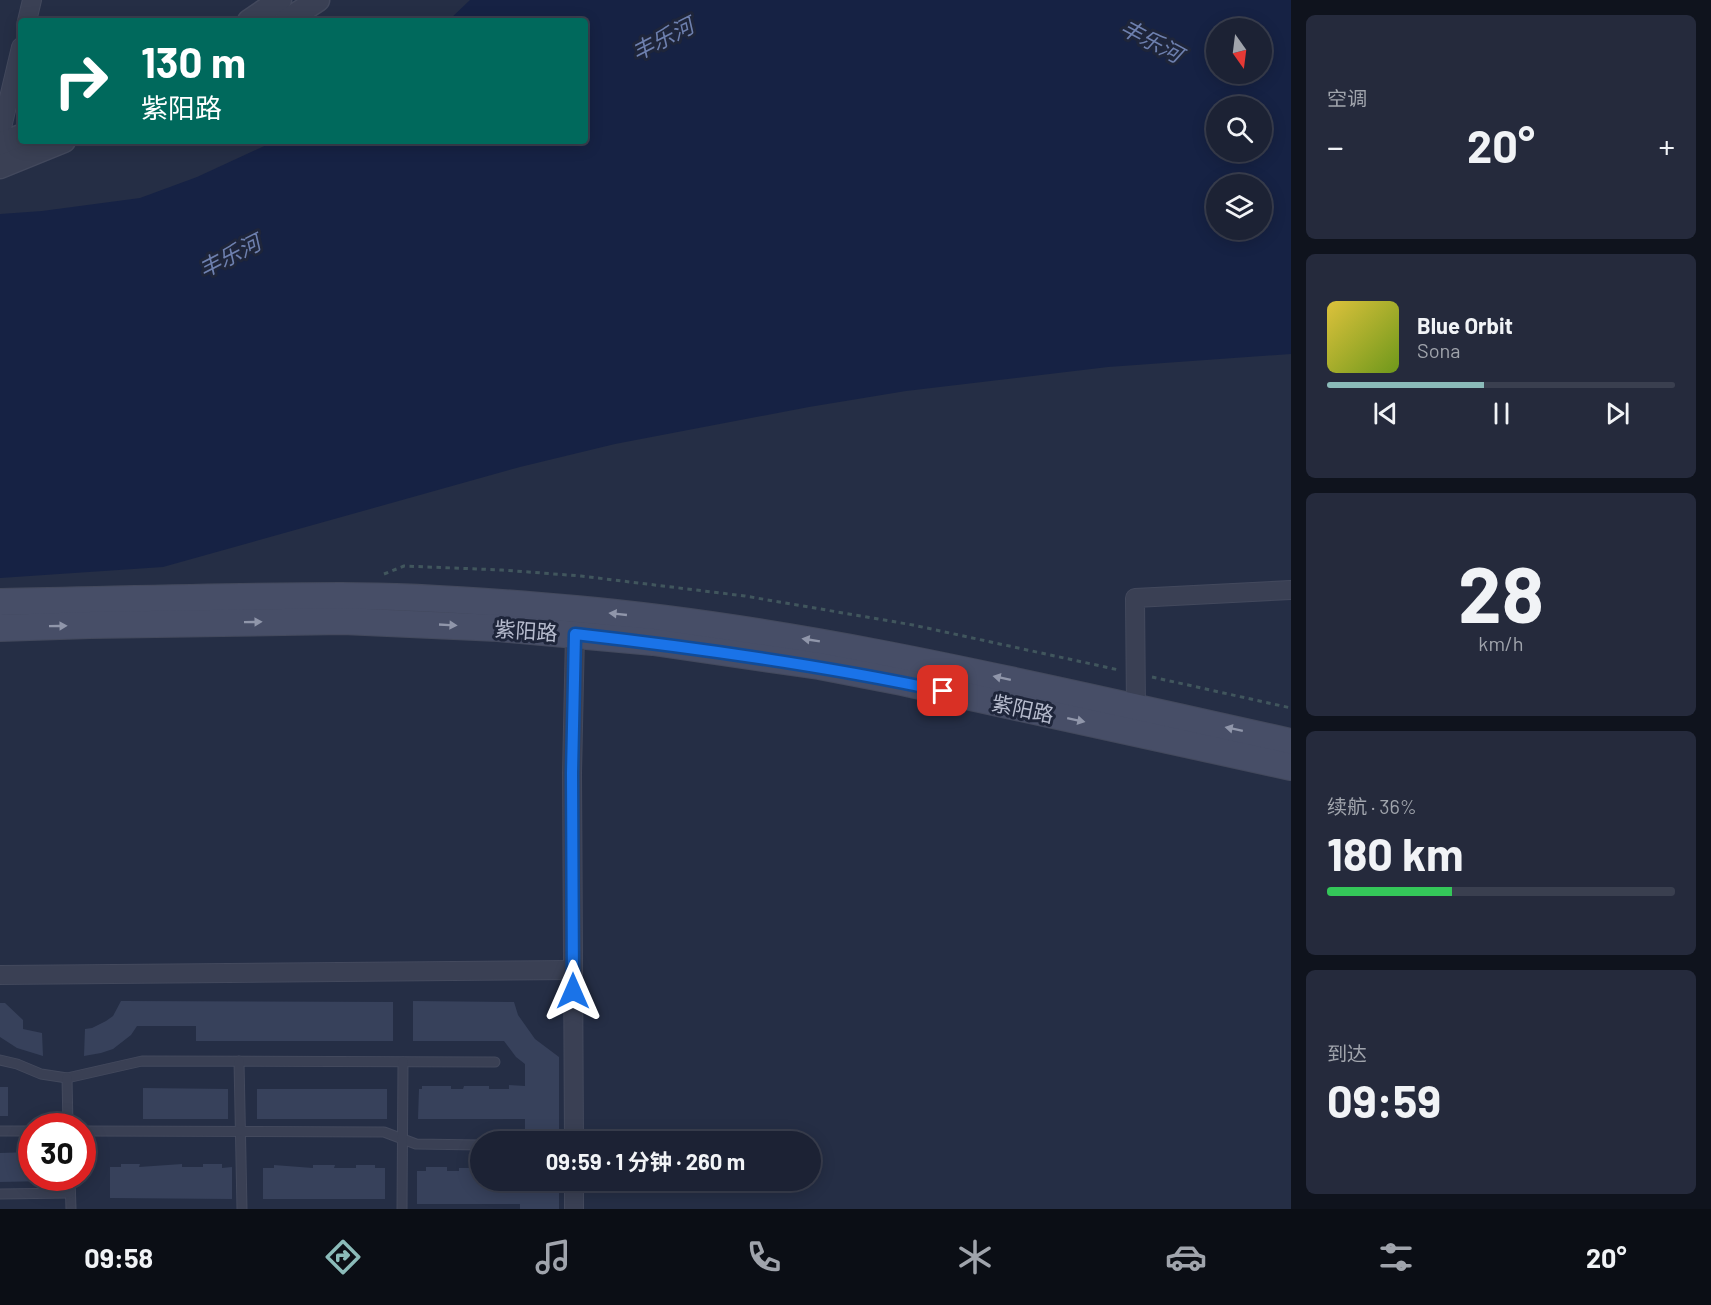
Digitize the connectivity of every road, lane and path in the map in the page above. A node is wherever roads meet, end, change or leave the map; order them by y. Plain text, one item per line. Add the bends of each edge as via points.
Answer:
1 (32, 0) edge
2 (280, 0) edge
3 (318, 0) edge
4 (28, 18) edge
5 (253, 18) edge
6 (291, 18) edge
7 (18, 60) edge
8 (0, 136) edge
9 (18, 137) edge
10 (0, 144) edge
11 (57, 144) edge
12 (0, 167) edge
13 (1291, 590) edge
14 (0, 602) edge
15 (0, 628) edge
16 (575, 634) junction
17 (1136, 708) junction
18 (1291, 742) edge
19 (1291, 767) edge
20 (573, 970) junction
21 (0, 975) edge
22 (0, 1060) edge
23 (239, 1061) junction
24 (403, 1062) junction
25 (495, 1062) dead end
26 (67, 1078) junction
27 (68, 1113) edge
28 (0, 1131) edge
29 (18, 1131) edge
30 (96, 1131) edge
31 (574, 1131) edge
32 (240, 1132) junction
33 (402, 1139) junction
34 (470, 1145) edge
35 (574, 1191) edge
36 (0, 1194) edge
37 (70, 1194) joint
38 (71, 1209) edge
39 (242, 1209) edge
40 (402, 1209) edge
41 (574, 1209) edge

1 - 4 street
2 - 5 street
3 - 6 street
7 - 8 street
9 - 10 street
11 - 12 street
13 - 17 street via 1135,598
17 -> 14 main road, 紫阳路 via 824,642 578,609 343,596
15 -> 16 main road, 紫阳路 via 343,621
16 -> 19 main road, 紫阳路 via 819,666
16 - 20 street
18 -> 17 main road, 紫阳路
20 - 21 street
20 - 31 street
22 - 26 lane
23 - 24 lane
23 - 26 lane via 142,1061
23 - 32 lane
24 - 25 lane
24 - 33 lane
26 - 27 lane
28 - 29 lane
30 - 32 lane
32 - 33 lane via 384,1132
32 - 39 lane
33 - 34 lane via 416,1144
33 - 40 lane
35 - 41 street
36 - 37 lane
37 - 38 lane

